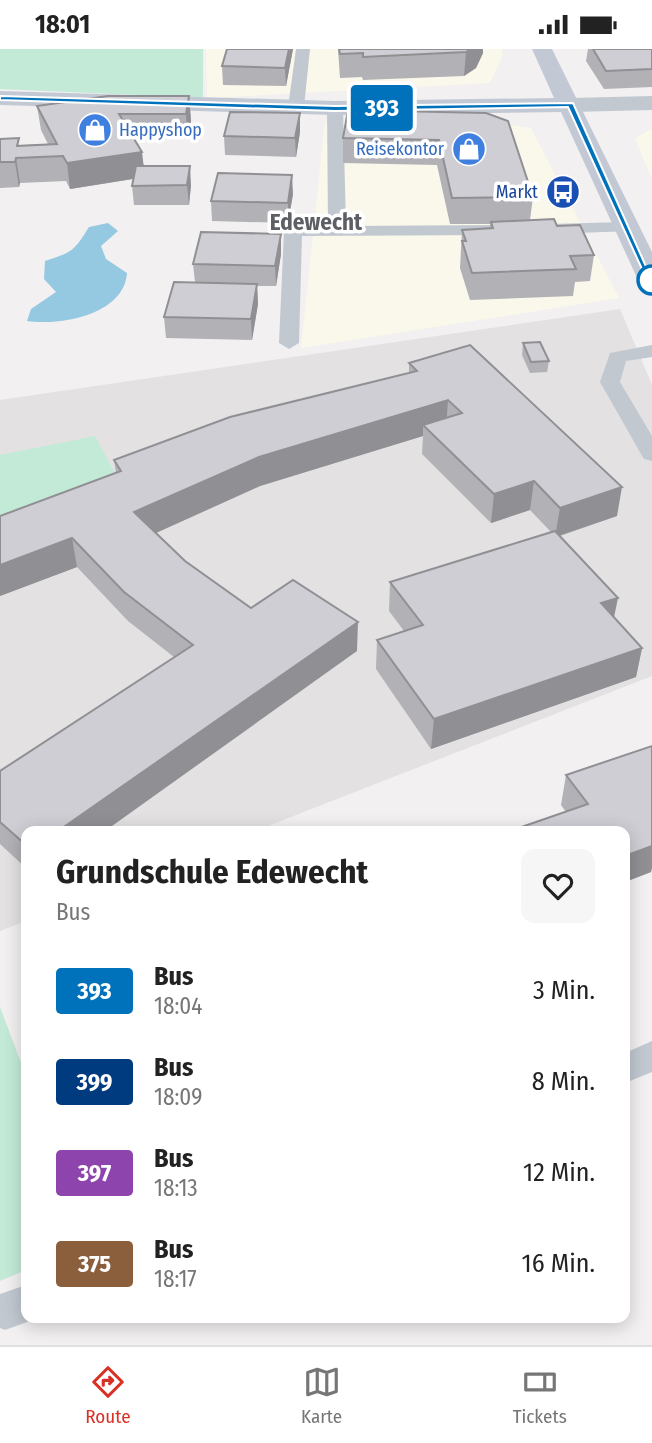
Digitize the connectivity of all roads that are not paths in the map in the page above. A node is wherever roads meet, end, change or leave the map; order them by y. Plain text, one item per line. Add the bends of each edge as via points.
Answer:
1 (303, 49) edge
2 (542, 49) edge
3 (0, 98) edge
4 (652, 103) edge
5 (571, 105) junction
6 (296, 107) junction
7 (335, 108) junction
8 (626, 227) junction
9 (509, 229) edge
10 (536, 229) edge
11 (337, 231) junction
12 (652, 280) edge
13 (289, 343) dead end
14 (652, 351) edge
15 (652, 454) edge
16 (652, 1056) edge
17 (630, 1066) edge

1 - 6 lane
2 - 5 main road
3 - 6 main road
4 - 5 street
5 - 7 main road
5 - 8 main road
6 - 7 main road
7 - 11 lane
8 - 10 lane
8 - 12 main road
9 - 11 lane
11 - 13 lane via 293,231
14 - 15 lane via 617,357 610,382
16 - 17 lane

